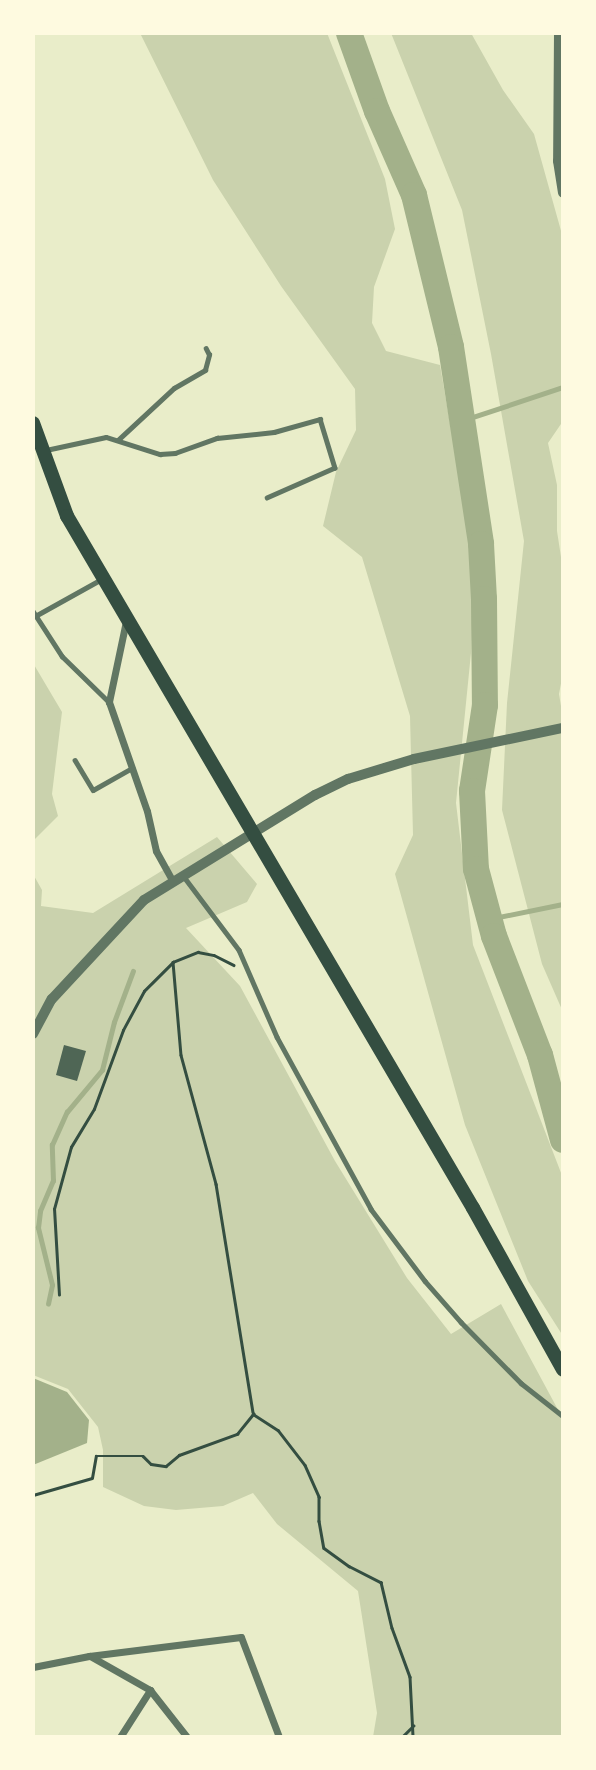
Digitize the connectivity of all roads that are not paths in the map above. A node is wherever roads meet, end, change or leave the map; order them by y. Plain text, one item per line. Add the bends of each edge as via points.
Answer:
1 (559, 33) edge
2 (563, 192) edge
3 (206, 349) dead end
4 (33, 423) edge
5 (118, 440) junction
6 (38, 452) edge
7 (267, 498) dead end
8 (102, 579) junction
9 (35, 613) edge
10 (126, 620) junction
11 (109, 702) junction
12 (563, 728) edge
13 (75, 760) dead end
14 (133, 768) junction
15 (253, 831) junction
16 (183, 874) junction
17 (172, 880) junction
18 (33, 1034) edge
19 (563, 1370) edge
20 (563, 1416) edge
21 (89, 1656) junction
22 (33, 1667) edge
23 (150, 1690) junction
24 (120, 1737) edge
25 (187, 1737) edge
26 (279, 1737) edge

1 - 2 street via 558,161
3 - 5 lane via 205,370 174,388
4 - 6 main road
5 - 6 lane via 92,439
5 - 7 lane via 160,454 175,453 217,438 274,432 320,419 335,468
6 - 8 main road
8 - 9 lane
8 - 10 main road
9 - 11 lane via 61,656
10 - 11 street
10 - 15 main road
11 - 14 street
12 - 15 street via 414,759 348,779
13 - 14 lane via 93,790
14 - 17 street via 156,851
15 - 16 street
15 - 19 main road
16 - 17 street
16 - 20 lane via 239,950 277,1037 371,1209 461,1322 521,1383
17 - 18 street via 128,914 74,972
21 - 22 street
21 - 23 street
21 - 26 street via 241,1637
23 - 24 street
23 - 25 street

